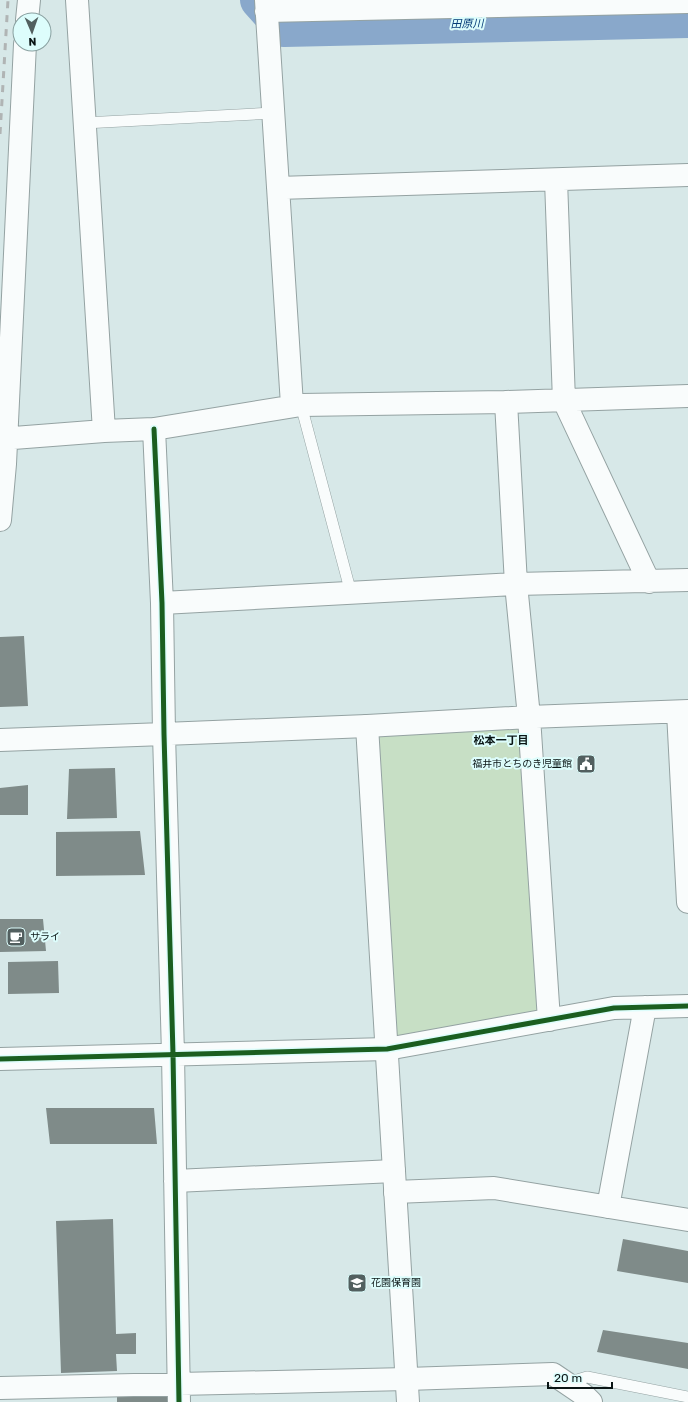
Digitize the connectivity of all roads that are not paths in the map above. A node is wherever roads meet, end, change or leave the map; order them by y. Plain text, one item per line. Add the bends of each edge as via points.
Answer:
1 (28, 0) edge
2 (77, 0) edge
3 (581, 2) edge
4 (688, 2) edge
5 (420, 4) edge
6 (266, 6) edge
7 (27, 12) edge
8 (25, 52) edge
9 (273, 113) junction
10 (84, 123) junction
11 (688, 175) edge
12 (556, 180) junction
13 (278, 188) junction
14 (688, 396) edge
15 (564, 401) junction
16 (506, 402) junction
17 (297, 405) junction
18 (154, 430) junction
19 (104, 431) junction
20 (3, 439) edge
21 (0, 520) edge
22 (688, 580) edge
23 (649, 582) junction
24 (516, 584) junction
25 (351, 593) junction
26 (162, 603) junction
27 (683, 711) edge
28 (529, 717) junction
29 (367, 726) junction
30 (164, 734) junction
31 (0, 740) edge
32 (687, 857) edge
33 (688, 902) edge
34 (688, 1006) edge
35 (645, 1007) junction
36 (549, 1020) junction
37 (386, 1050) junction
38 (173, 1054) junction
39 (0, 1059) edge
40 (175, 1181) junction
41 (395, 1182) junction
42 (608, 1207) junction
43 (688, 1220) edge
44 (407, 1379) junction
45 (567, 1384) junction
46 (0, 1388) edge
47 (179, 1393) edge
48 (688, 1397) edge
49 (408, 1402) edge
50 (591, 1402) edge

1 - 7 street
2 - 10 street
3 - 4 street
3 - 5 street
5 - 6 street
6 - 9 street
8 - 20 street
9 - 10 lane
9 - 13 street
10 - 19 street
11 - 12 street
12 - 13 street
12 - 15 street
13 - 17 street
14 - 15 street
15 - 16 street
15 - 23 street
16 - 17 street
16 - 24 street
17 - 18 street
17 - 25 lane
18 - 19 street
18 - 26 street
19 - 20 street
20 - 21 street
22 - 23 street
23 - 24 street
24 - 25 street
24 - 28 street
25 - 26 street
26 - 30 street
27 - 28 street
27 - 32 street
28 - 29 street
28 - 36 street
29 - 30 street
29 - 37 street
30 - 31 street
30 - 38 street
32 - 33 street
34 - 35 street
35 - 36 street via 614,1008
35 - 42 street
36 - 37 street
37 - 38 street
37 - 41 street
38 - 39 street
38 - 40 street
40 - 41 street
40 - 47 street
41 - 42 street via 494,1188
41 - 44 street
42 - 43 street
44 - 45 street via 553,1374
44 - 47 street
44 - 49 street
45 - 48 lane via 587,1377
45 - 50 street
46 - 47 street

